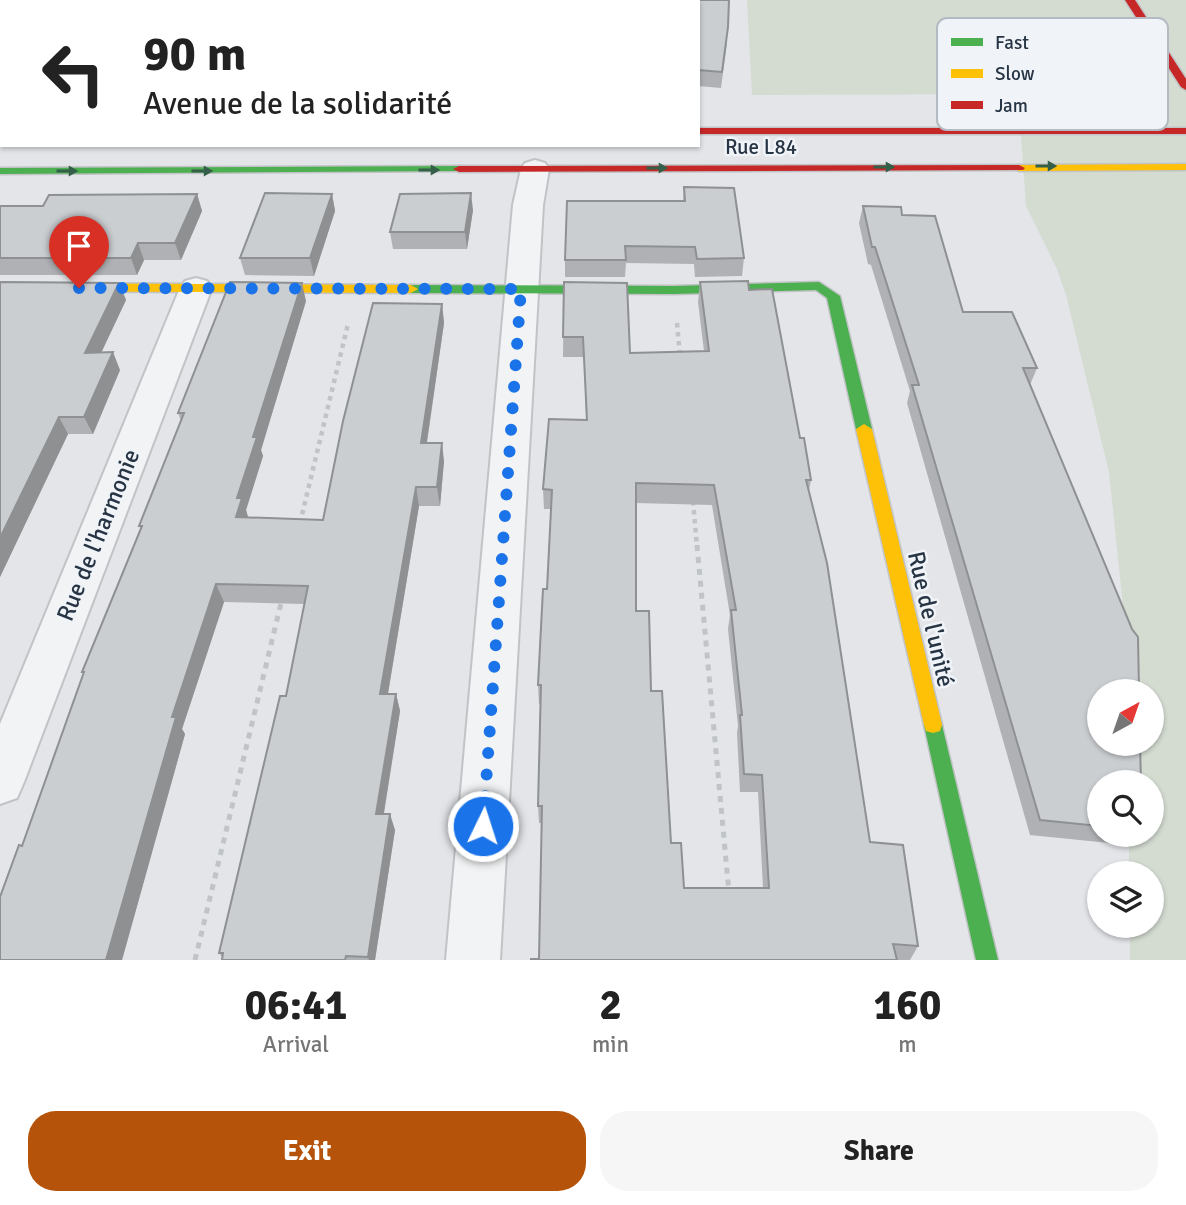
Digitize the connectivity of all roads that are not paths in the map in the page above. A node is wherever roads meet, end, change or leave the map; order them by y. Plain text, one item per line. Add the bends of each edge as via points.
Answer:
1 (1130, 0) edge
2 (1142, 18) edge
3 (1168, 59) edge
4 (1186, 87) edge
5 (967, 130) edge
6 (967, 130) edge
7 (700, 131) edge
8 (1186, 131) edge
9 (141, 154) dead end
10 (1186, 167) edge
11 (535, 169) junction
12 (0, 171) edge
13 (134, 171) junction
14 (0, 287) edge
15 (196, 288) junction
16 (521, 289) junction
17 (0, 782) edge
18 (473, 960) edge
19 (987, 960) edge

1 - 2 main road
3 - 4 main road
5 - 8 main road, Rue L84
6 - 7 main road, Rue L84
9 - 13 main road
11 -> 10 main road, Rue L84
13 -> 11 main road, Rue L84
11 - 16 street
12 -> 13 main road, Rue L84
14 - 15 main road
15 - 16 main road
15 - 17 street, Rue de l'harmonie
16 - 18 street
16 - 19 main road, Rue de l'unité via 819,286 833,296

